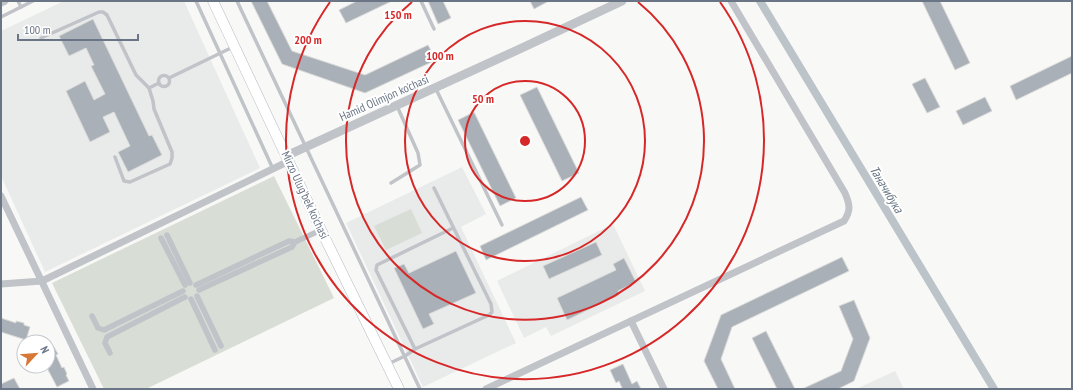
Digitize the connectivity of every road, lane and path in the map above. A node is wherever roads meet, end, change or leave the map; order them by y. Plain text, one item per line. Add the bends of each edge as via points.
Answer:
1 (6, 1) edge
2 (18, 1) edge
3 (33, 1) edge
4 (196, 1) edge
5 (213, 1) edge
6 (237, 1) edge
7 (421, 1) edge
8 (622, 1) edge
9 (731, 1) edge
10 (1, 3) edge
11 (21, 7) junction
12 (1, 16) edge
13 (434, 29) dead end
14 (41, 38) dead end
15 (234, 46) junction
16 (220, 53) junction
17 (169, 78) junction
18 (159, 83) junction
19 (149, 88) junction
20 (435, 88) junction
21 (396, 106) junction
22 (305, 147) junction
23 (114, 157) dead end
24 (287, 159) junction
25 (273, 169) junction
26 (391, 183) dead end
27 (434, 188) dead end
28 (1, 196) edge
29 (502, 225) dead end
30 (453, 228) junction
31 (321, 230) junction
32 (164, 236) dead end
33 (42, 281) junction
34 (1, 284) edge
35 (191, 291) junction
36 (92, 316) dead end
37 (632, 321) junction
38 (222, 346) dead end
39 (415, 349) junction
40 (215, 350) dead end
41 (110, 353) dead end
42 (405, 356) junction
43 (387, 364) junction
44 (93, 389) edge
45 (399, 389) edge
46 (420, 389) edge
47 (486, 389) edge
48 (664, 389) edge

1 - 10 street
2 - 11 lane
3 - 11 lane
4 - 16 lane
5 - 15 main road, Mirzo Ulug'bek ko'chasi
6 - 22 lane
7 - 13 lane
8 - 20 street, Hamid Olimjon ko'chasi
9 - 37 street via 844,193 849,208 848,214 844,221
11 - 12 lane
14 - 19 lane via 103,12 107,15 136,75
15 - 16 lane
15 - 24 main road, Mirzo Ulug'bek ko'chasi
16 - 17 lane
16 - 25 lane
17 - 18 lane via 166,86
17 - 18 lane via 161,76
18 - 19 lane
19 - 23 lane via 154,109 172,152 170,164 130,182 124,181
20 - 21 street, Hamid Olimjon ko'chasi
20 - 29 lane
21 - 22 street, Hamid Olimjon ko'chasi
21 - 26 lane via 418,153 420,165
22 - 24 street, Hamid Olimjon ko'chasi
22 - 42 lane
24 - 25 street
24 - 31 main road, Mirzo Ulug'bek ko'chasi
25 - 33 street
27 - 30 lane
28 - 33 street
30 - 39 lane via 377,265 376,270
30 - 39 lane via 491,304 492,312
31 - 35 street via 295,242 292,247
31 - 43 main road, Mirzo Ulug'bek ko'chasi
32 - 35 street
33 - 34 street
33 - 44 street
35 - 36 street via 104,330 98,328
35 - 38 street
35 - 40 street
35 - 41 street via 107,337 105,343
37 - 47 street
37 - 48 street
39 - 42 lane
42 - 43 lane
42 - 46 lane
43 - 45 main road, Mirzo Ulug'bek ko'chasi

